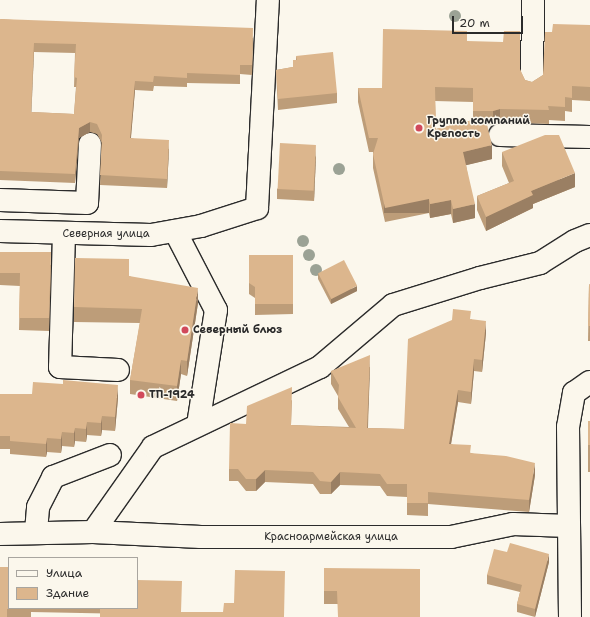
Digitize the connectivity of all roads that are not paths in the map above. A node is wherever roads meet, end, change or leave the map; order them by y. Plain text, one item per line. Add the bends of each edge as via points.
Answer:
1 (268, 0) edge
2 (533, 0) edge
3 (532, 83) edge
4 (500, 135) dead end
5 (590, 137) edge
6 (90, 144) dead end
7 (0, 200) edge
8 (23, 201) junction
9 (0, 231) edge
10 (175, 231) junction
11 (22, 232) junction
12 (64, 234) junction
13 (590, 235) edge
14 (118, 370) dead end
15 (590, 382) edge
16 (198, 425) junction
17 (110, 455) dead end
18 (569, 526) junction
19 (36, 531) junction
20 (93, 532) junction
21 (0, 534) edge
22 (570, 617) edge

1 - 10 street, Северная улица via 257,208 201,226
2 - 3 street
4 - 5 street
6 - 8 street via 87,203
7 - 8 street
8 - 11 street
9 - 11 street, Северная улица
10 - 12 street, Северная улица via 151,235
10 - 16 street via 216,310
11 - 12 street, Северная улица
12 - 14 street via 60,367
13 - 16 street via 575,240 540,263 480,278 394,305 320,367
15 - 18 street via 574,393 570,408
16 - 20 street via 154,447
17 - 19 street via 53,477 38,507
18 - 20 street, Красноармейская улица via 513,524 451,537 201,537
18 - 22 street
19 - 20 street, Красноармейская улица
19 - 21 street, Красноармейская улица

